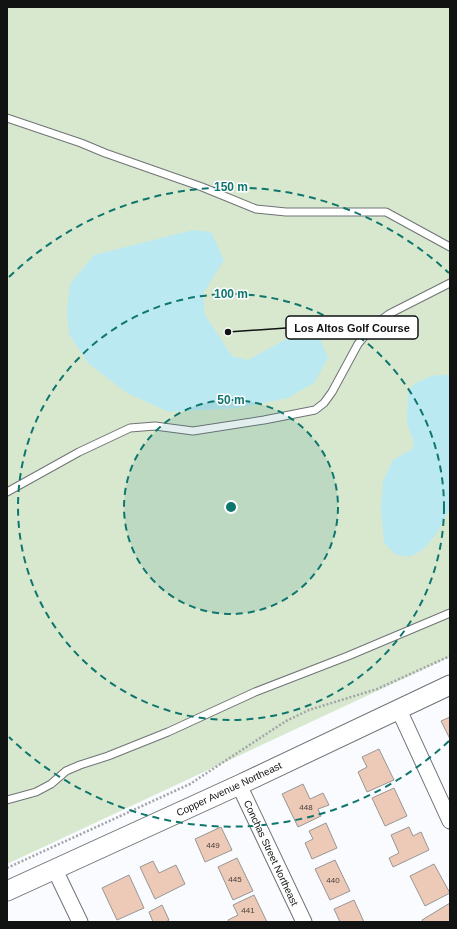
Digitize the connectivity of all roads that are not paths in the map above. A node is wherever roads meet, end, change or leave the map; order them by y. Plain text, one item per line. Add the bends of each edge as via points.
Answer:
1 (7, 118) edge
2 (450, 247) edge
3 (450, 282) edge
4 (7, 492) edge
5 (450, 613) edge
6 (450, 685) edge
7 (399, 710) junction
8 (239, 785) junction
9 (7, 800) edge
10 (450, 821) edge
11 (55, 870) junction
12 (7, 891) edge
13 (80, 922) edge
14 (304, 922) edge

1 - 2 lane via 81,142 256,209 286,212 386,212
3 - 4 lane via 389,314 373,326 358,344 332,392 324,403 314,410 193,431 155,426 130,428 79,452
5 - 9 lane via 255,692 168,732 66,771 51,784 36,792
6 - 7 street, Copper Avenue Northeast
7 - 8 street, Copper Avenue Northeast
7 - 10 street
8 - 11 street, Copper Avenue Northeast
8 - 14 street, Conchas Street Northeast
11 - 12 street, Copper Avenue Northeast
11 - 13 street

